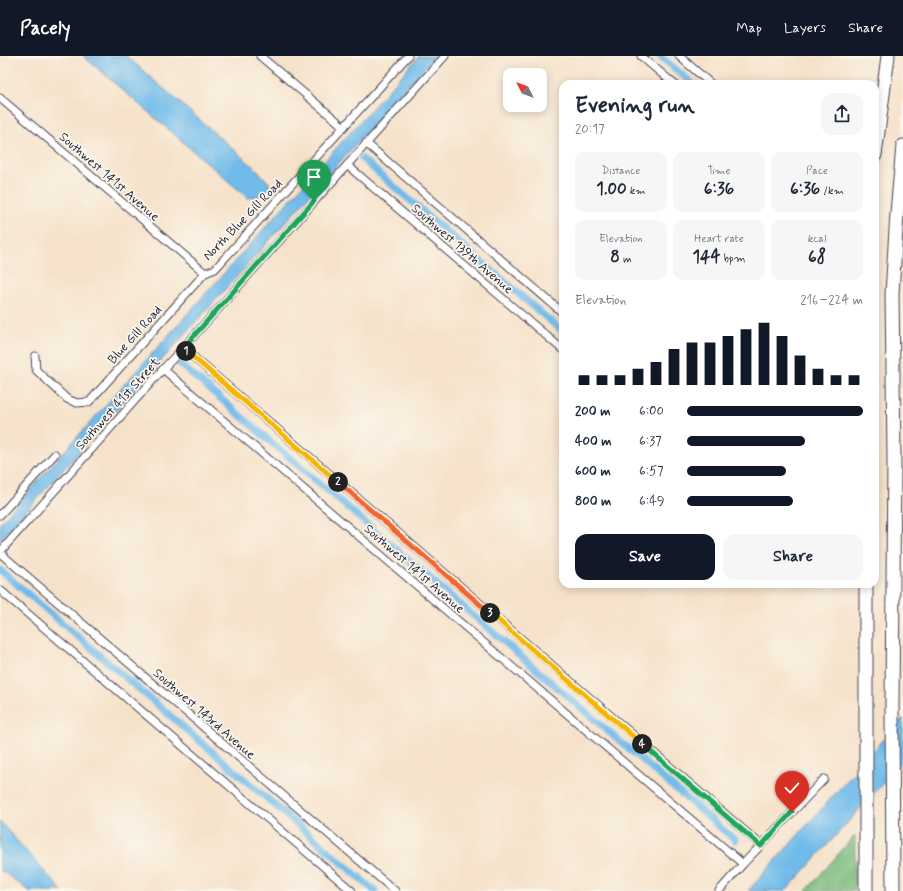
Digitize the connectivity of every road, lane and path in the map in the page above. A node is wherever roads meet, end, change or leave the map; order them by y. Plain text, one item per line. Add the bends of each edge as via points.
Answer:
1 (260, 56) edge
2 (408, 56) edge
3 (445, 56) edge
4 (641, 56) edge
5 (679, 56) edge
6 (888, 56) edge
7 (669, 80) edge
8 (706, 80) edge
9 (0, 98) edge
10 (879, 125) edge
11 (344, 128) junction
12 (366, 143) junction
13 (903, 146) edge
14 (347, 165) junction
15 (205, 273) junction
16 (559, 310) edge
17 (559, 347) edge
18 (183, 348) junction
19 (35, 356) dead end
20 (164, 369) junction
21 (55, 454) dead end
22 (0, 515) edge
23 (0, 552) edge
24 (866, 588) edge
25 (0, 590) edge
26 (824, 779) dead end
27 (761, 846) junction
28 (743, 864) junction
29 (352, 891) edge
30 (395, 891) edge
31 (719, 891) edge
32 (866, 891) edge
33 (893, 891) edge

1 - 11 street
2 - 11 street, North Blue Gill Road
3 - 12 street, Southwest 41st Street
4 - 7 street
5 - 8 street
6 - 10 highway
9 - 15 street, Southwest 141st Avenue
11 - 15 street, North Blue Gill Road via 215,269
12 - 14 street, Southwest 41st Street
12 - 16 street, Southwest 139th Avenue
13 - 33 highway via 892,294
14 - 17 street, Southwest 139th Avenue
14 - 18 street, Southwest 41st Street
15 - 19 street, Blue Gill Road via 89,402 77,403 67,400 36,370
18 - 20 street, Southwest 41st Street
18 - 27 street, Southwest 141st Avenue
20 - 23 street, Southwest 41st Street
20 - 28 street, Southwest 141st Avenue
21 - 22 street
23 - 30 street, Southwest 143rd Avenue
24 - 32 highway
25 - 29 street
26 - 27 street
27 - 28 street
28 - 31 street

